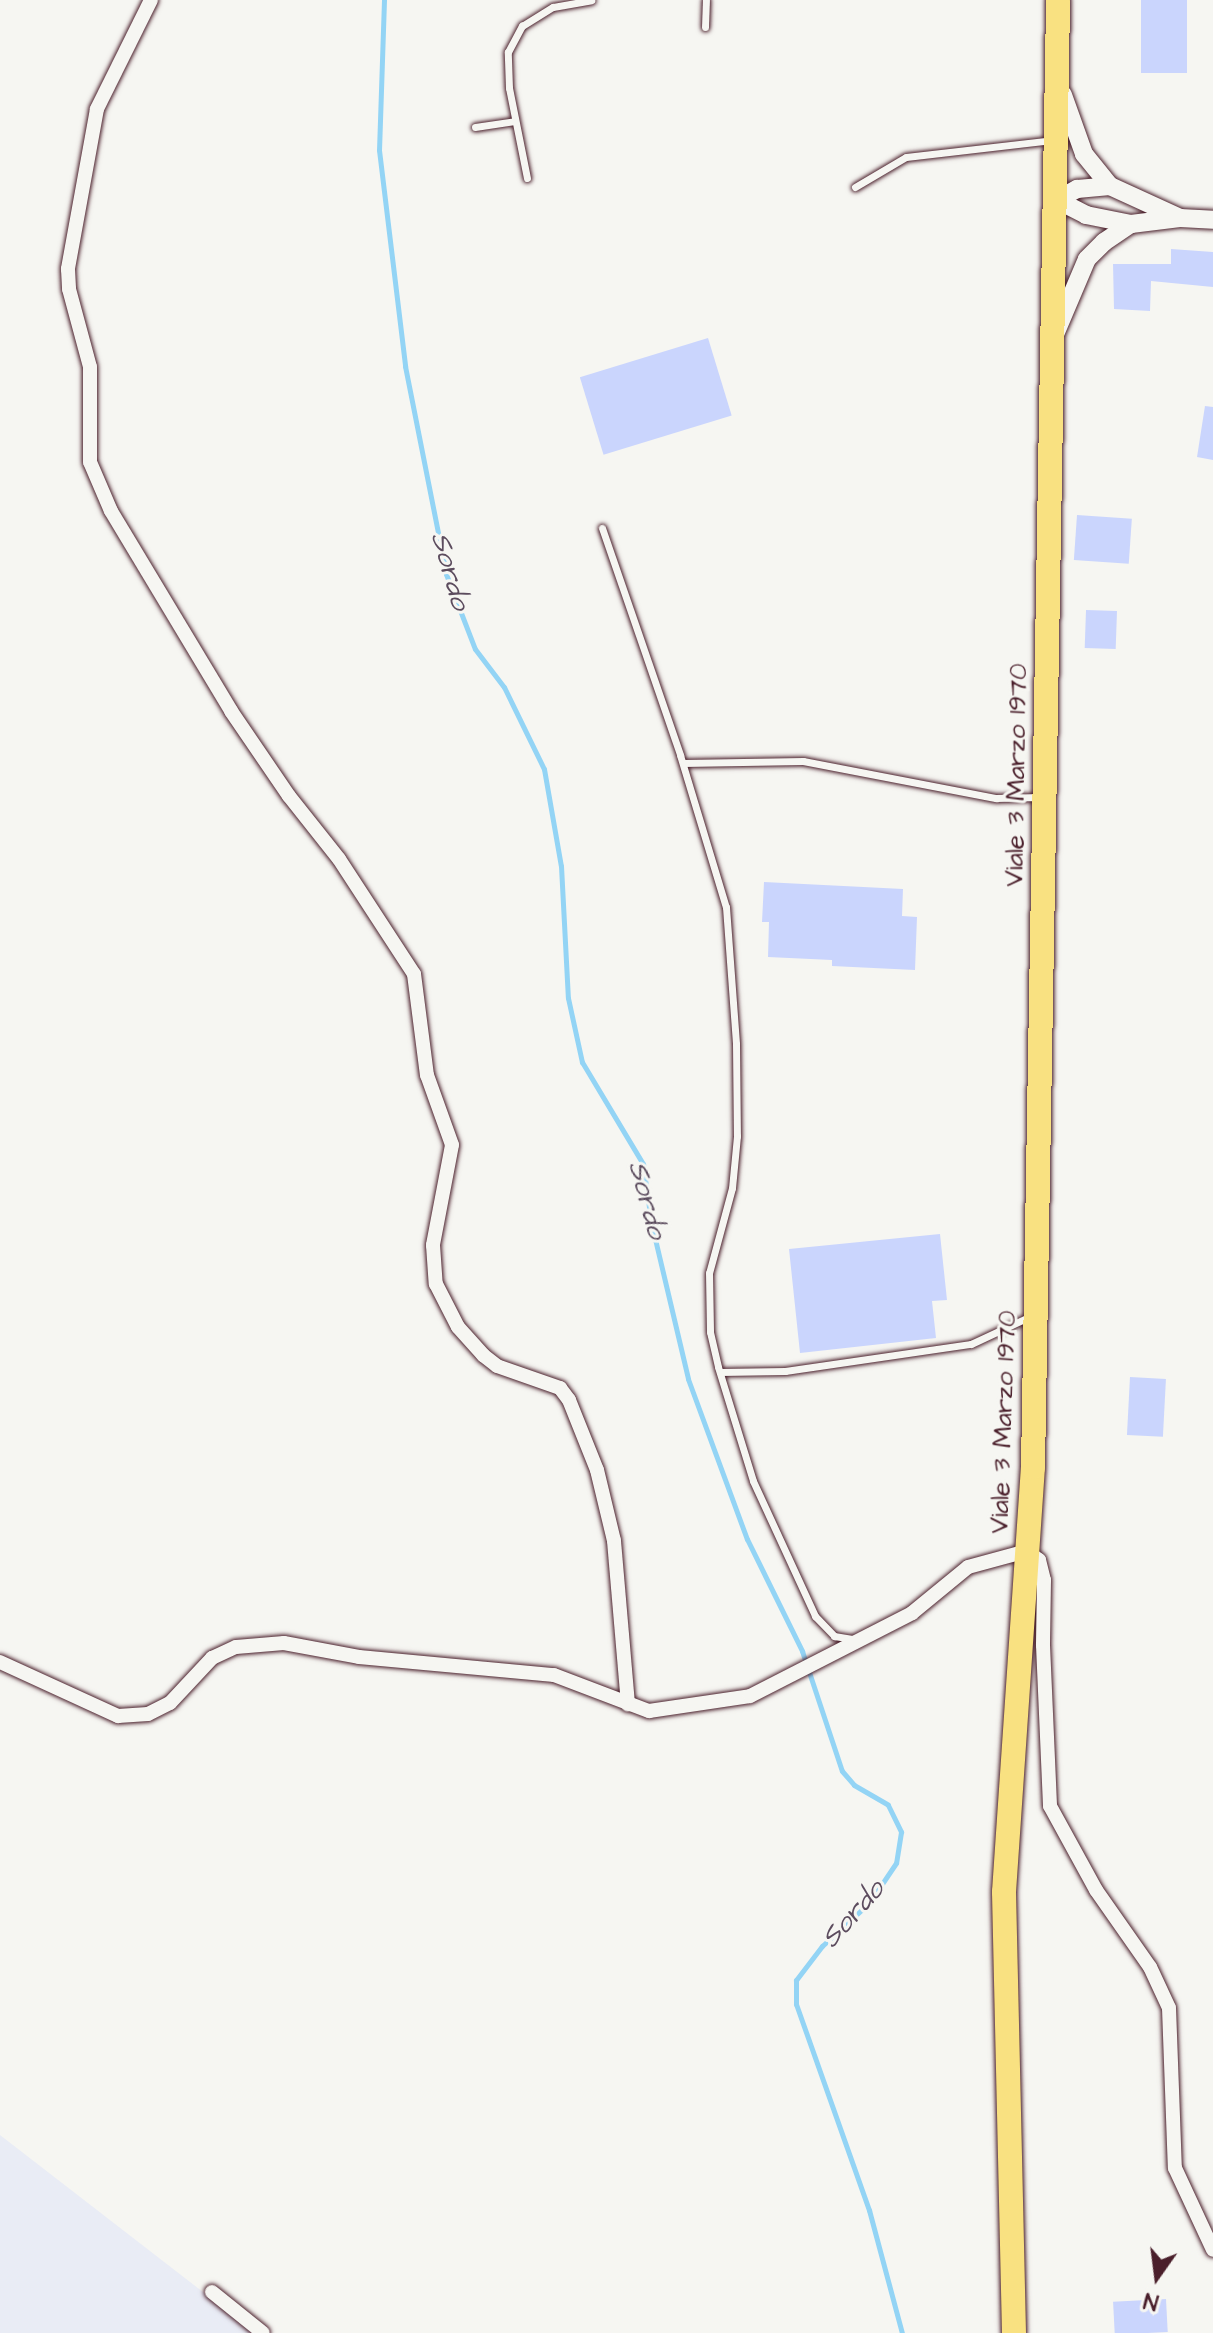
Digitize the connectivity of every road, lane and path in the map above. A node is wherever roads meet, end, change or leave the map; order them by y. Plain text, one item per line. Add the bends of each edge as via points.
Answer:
1 (151, 0) edge
2 (591, 0) edge
3 (706, 0) edge
4 (1058, 0) edge
5 (705, 27) dead end
6 (1058, 75) junction
7 (515, 121) junction
8 (475, 127) dead end
9 (1058, 139) junction
10 (527, 178) dead end
11 (1110, 186) junction
12 (855, 187) dead end
13 (1057, 200) junction
14 (1180, 218) junction
15 (1213, 220) edge
16 (1131, 224) junction
17 (1050, 345) junction
18 (602, 528) dead end
19 (683, 763) junction
20 (1045, 796) junction
21 (1037, 1314) junction
22 (720, 1372) junction
23 (1027, 1551) junction
24 (860, 1640) junction
25 (0, 1662) edge
26 (628, 1704) junction
27 (1213, 2250) edge
28 (212, 2292) dead end
29 (263, 2333) edge
30 (1014, 2333) edge

1 - 26 street via 97,109 68,269 90,367 90,462 111,511 231,711 339,859 414,974 427,1075 452,1145 433,1245 436,1284 458,1327 483,1355 497,1366 560,1388 569,1400 597,1470 614,1541
2 - 7 lane via 553,7 522,26 508,52
3 - 5 lane
4 - 6 main road, Viale 3 Marzo 1970
6 - 9 main road, Viale 3 Marzo 1970
6 - 11 street via 1084,154
7 - 8 lane
7 - 10 lane
9 - 12 lane via 906,157
9 - 13 main road, Viale 3 Marzo 1970
11 - 13 street via 1077,189
11 - 14 street
13 - 16 street via 1086,215
13 - 17 main road, Viale 3 Marzo 1970
14 - 15 street
14 - 16 street
16 - 17 street via 1087,259
17 - 20 main road, Viale 3 Marzo 1970
18 - 19 lane
19 - 20 lane via 803,761 996,798
19 - 22 lane via 726,907 736,1044 732,1188 709,1273 710,1332
20 - 21 main road, Viale 3 Marzo 1970
21 - 22 lane via 971,1344 785,1371
21 - 23 main road, Viale 3 Marzo 1970
22 - 24 lane via 753,1481 815,1616 834,1636
23 - 24 street via 968,1567 912,1613
23 - 27 street via 1039,1560 1044,1580 1050,1806 1096,1890 1150,1967 1169,2008 1175,2168
23 - 30 main road, Viale 3 Marzo 1970 via 1004,1892
24 - 26 street via 750,1696 649,1711
25 - 26 street via 118,1716 148,1714 170,1703 212,1658 236,1647 284,1643 359,1657 554,1675
28 - 29 street

